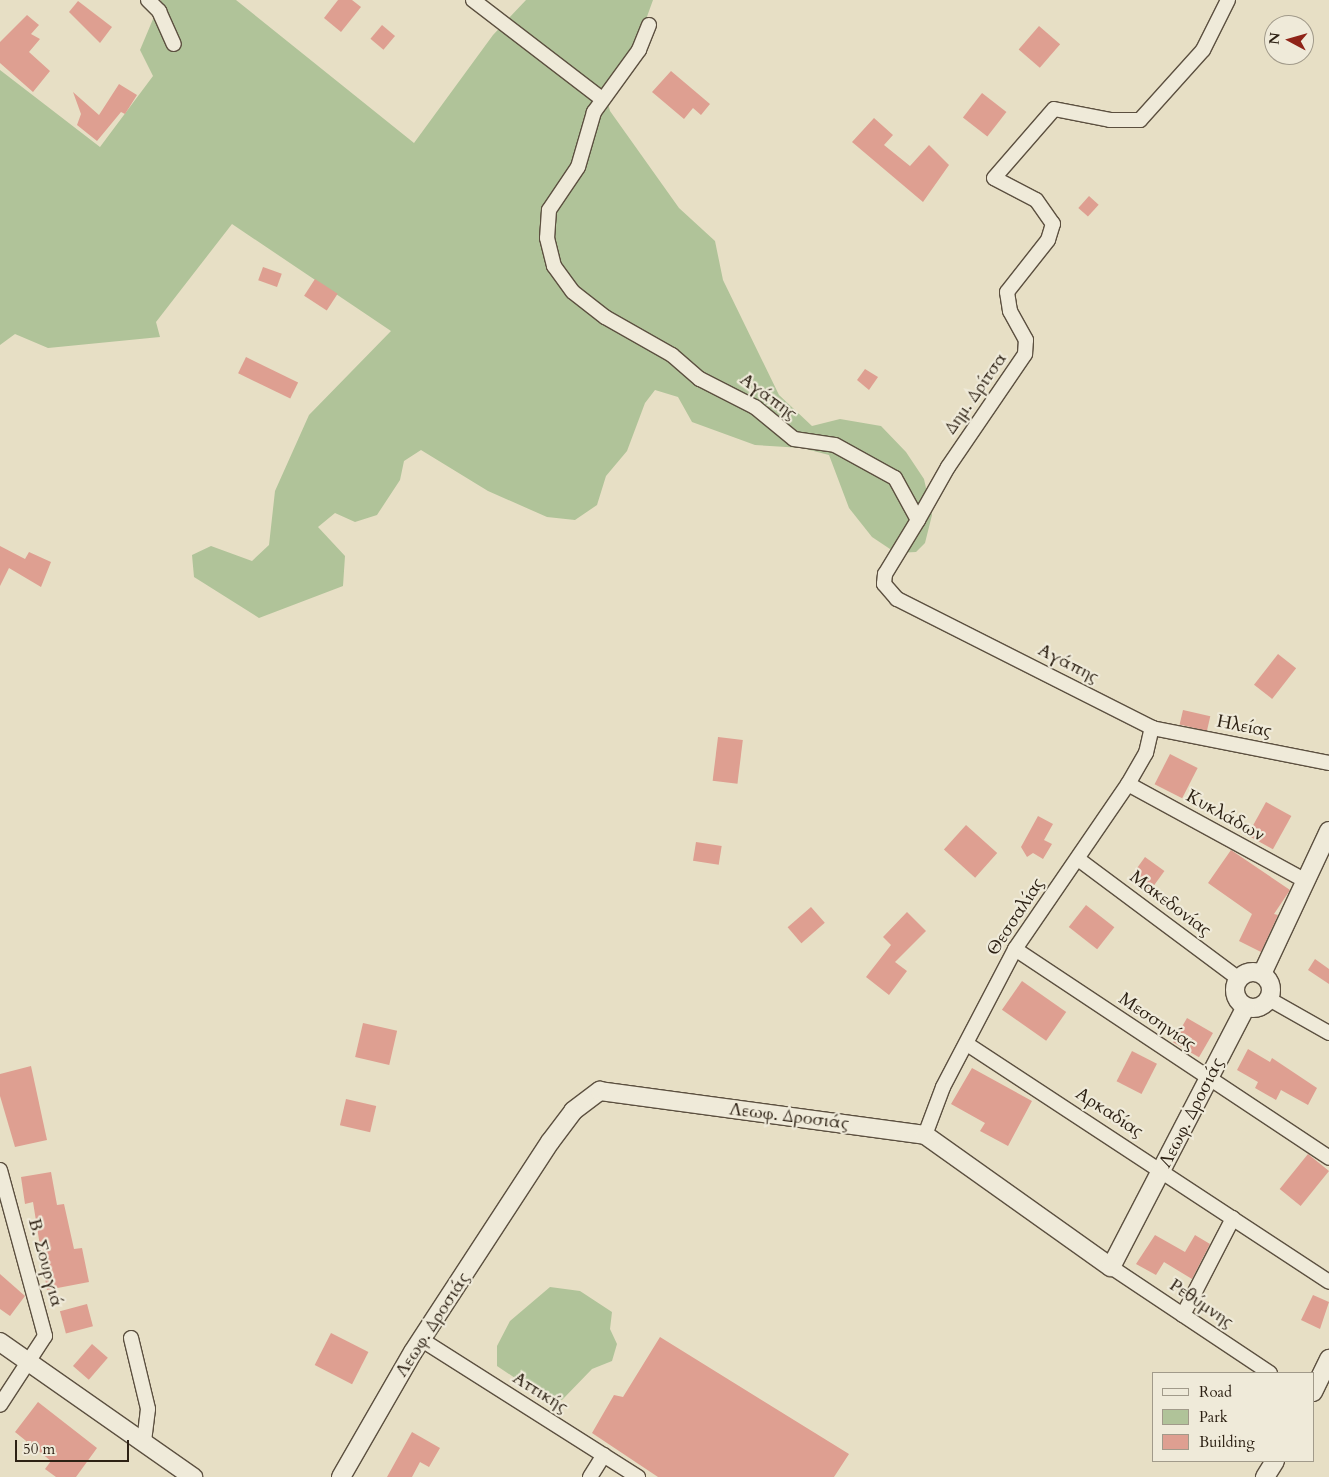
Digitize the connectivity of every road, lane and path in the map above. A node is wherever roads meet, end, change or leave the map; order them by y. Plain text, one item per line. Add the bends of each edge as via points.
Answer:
1 (148, 0) edge
2 (473, 0) edge
3 (1228, 0) edge
4 (649, 25) dead end
5 (174, 44) dead end
6 (602, 99) junction
7 (918, 520) junction
8 (1152, 728) junction
9 (1329, 763) edge
10 (1128, 784) junction
11 (1329, 831) edge
12 (1078, 859) junction
13 (1304, 880) junction
14 (1014, 949) junction
15 (1262, 974) junction
16 (1239, 979) junction
17 (1269, 999) junction
18 (1246, 1007) junction
19 (1329, 1033) edge
20 (967, 1044) junction
21 (1210, 1080) junction
22 (925, 1134) junction
23 (1329, 1158) edge
24 (0, 1170) edge
25 (1163, 1170) junction
26 (1233, 1218) junction
27 (1111, 1267) junction
28 (1329, 1282) edge
29 (1183, 1315) junction
30 (131, 1338) dead end
31 (422, 1340) junction
32 (0, 1342) edge
33 (1329, 1359) edge
34 (30, 1363) junction
35 (1268, 1372) edge
36 (1314, 1390) edge
37 (0, 1405) edge
38 (144, 1442) junction
39 (604, 1455) junction
40 (1274, 1462) edge
41 (170, 1471) edge
42 (193, 1477) edge
43 (341, 1477) edge
44 (590, 1477) edge
45 (638, 1477) edge
46 (1265, 1477) edge

1 - 5 street via 159,11
2 - 6 street
3 - 7 street, Δημ. Δρίτσα via 1203,50 1140,120 1110,120 1054,110 994,178 1036,200 1052,224 1048,240 1007,292 1010,311 1026,340 1025,354 948,467
4 - 6 street, Αγάπης via 640,50
6 - 7 street, Αγάπης via 578,167 549,210 546,238 554,266 573,292 605,317 672,355 700,379 755,407 794,439 835,445 895,478
7 - 8 street, Αγάπης via 884,574 884,584 893,596
8 - 9 street, Ηλείας
8 - 10 street, Θεσσαλίας via 1146,754
10 - 12 street, Θεσσαλίας
10 - 13 street, Κυκλάδων
11 - 13 street
12 - 14 street, Θεσσαλίας
12 - 16 street, Μακεδονίας
13 - 15 street
14 - 20 street, Θεσσαλίας
14 - 21 street, Μεσσηνίας
15 - 16 street via 1252,972
15 - 17 street via 1270,982
16 - 18 street via 1235,994
17 - 18 street via 1261,1007
17 - 19 street
18 - 21 street, Λεωφ. Δροσιάς
20 - 22 street, Θεσσαλίας via 943,1087
20 - 25 street, Αρκαδίας
21 - 23 street, Μεσσηνίας
21 - 25 street, Λεωφ. Δροσιάς
22 - 27 street, Λεωφ. Δροσιάς
22 - 31 street, Λεωφ. Δροσιάς via 600,1091 573,1111 550,1142
24 - 34 street, Β. Σουργιά via 44,1333
25 - 26 street, Αρκαδίας
25 - 27 street, Λεωφ. Δροσιάς
26 - 28 street, Αρκαδίας
26 - 29 street
27 - 29 street, Ρεθύμνης
29 - 35 street, Ρεθύμνης
30 - 38 street via 148,1410
31 - 39 street, Αττικής
31 - 43 street, Λεωφ. Δροσιάς
32 - 34 street
33 - 36 street
34 - 37 street, Β. Σουργιά
34 - 38 street
38 - 41 street
39 - 44 street
39 - 45 street, Αττικής
40 - 46 street
41 - 42 street

